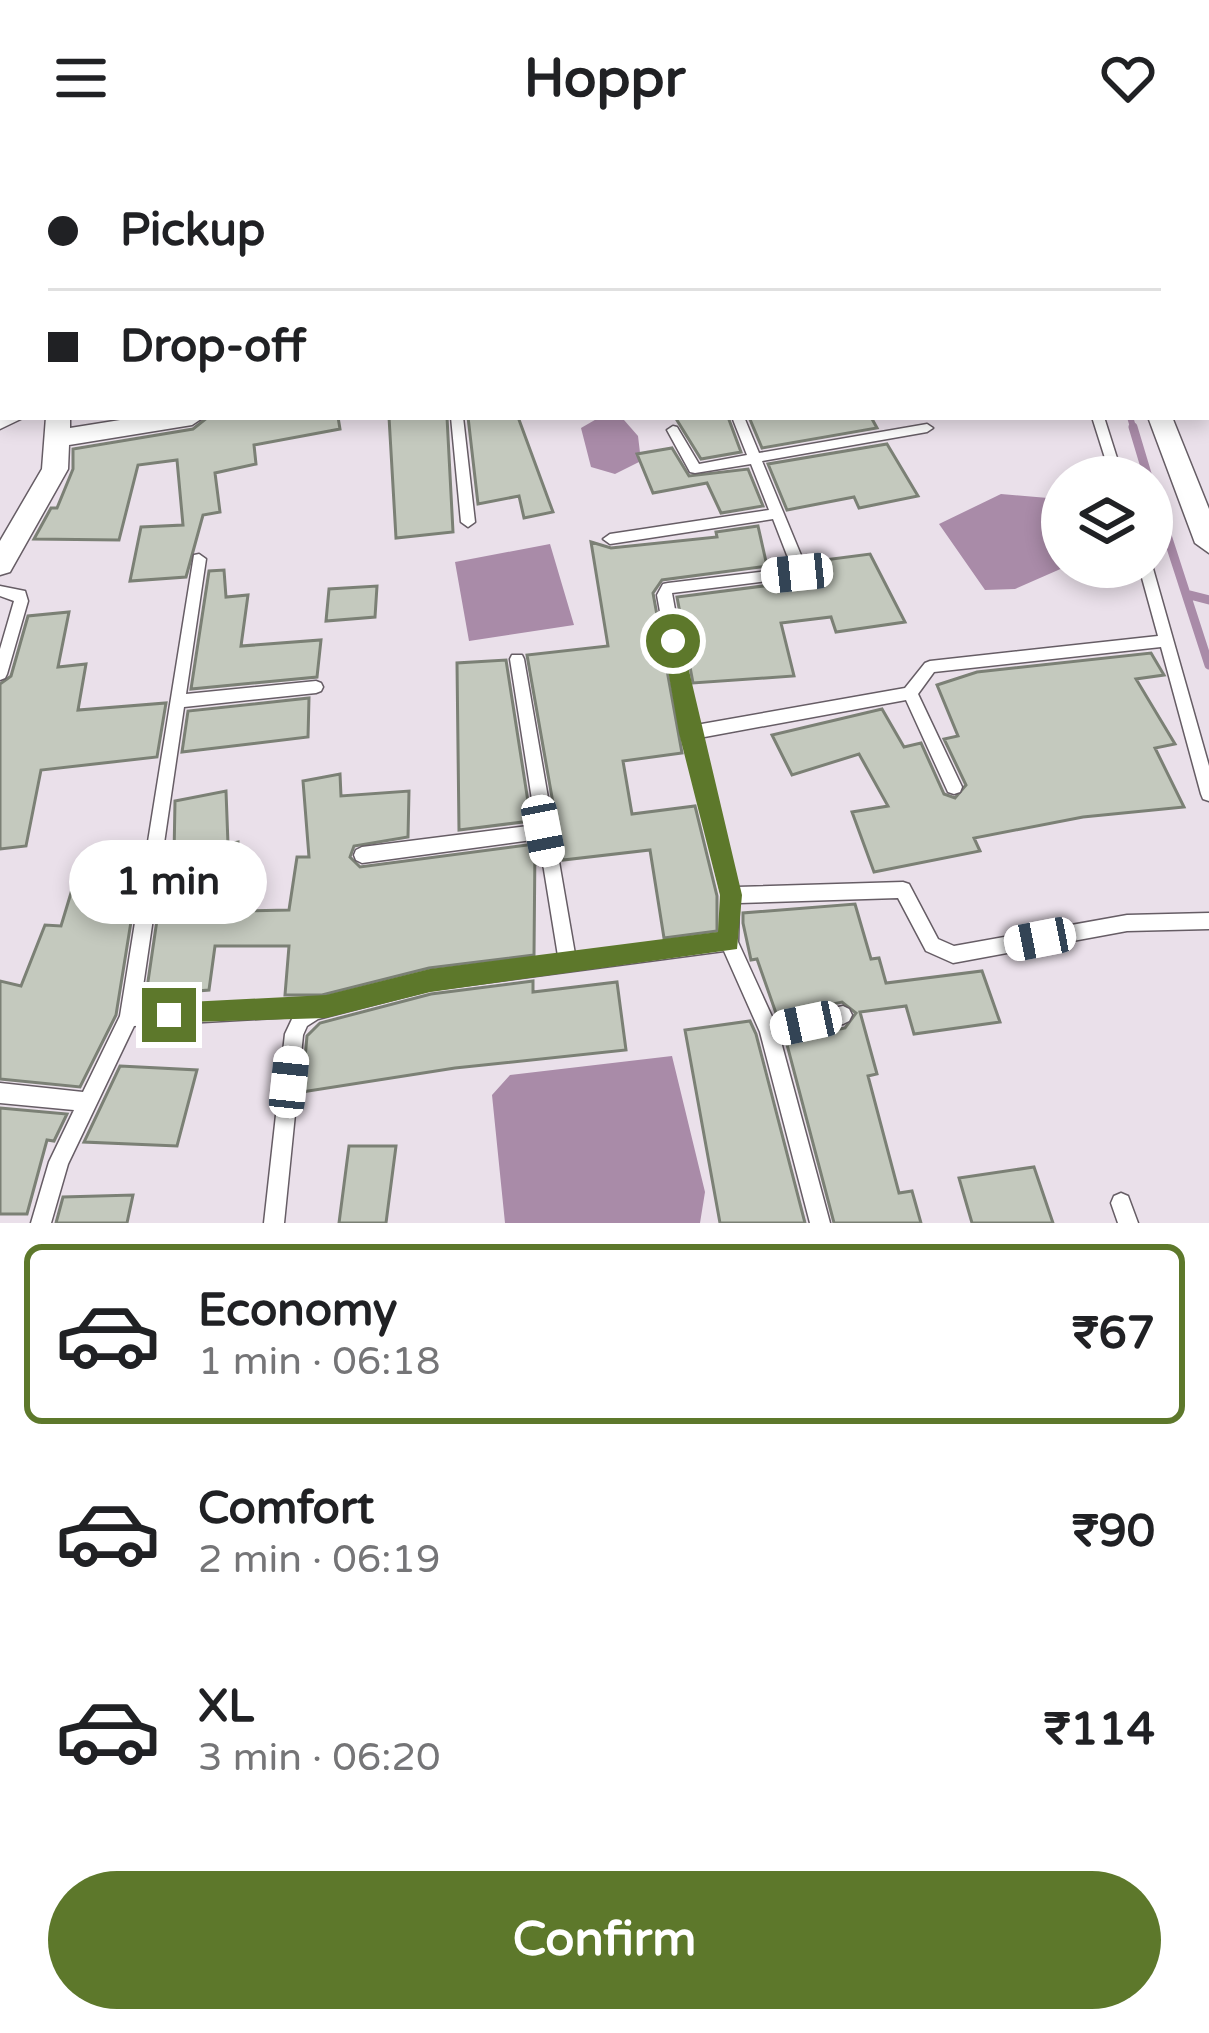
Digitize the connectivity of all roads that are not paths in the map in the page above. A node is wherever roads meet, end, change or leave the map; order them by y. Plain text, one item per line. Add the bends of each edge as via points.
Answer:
1 (152, 420) edge
2 (457, 420) edge
3 (739, 420) edge
4 (1099, 420) edge
5 (1162, 420) edge
6 (58, 427) edge
7 (927, 428) dead end
8 (673, 430) dead end
9 (1110, 456) edge
10 (752, 458) junction
11 (1199, 490) edge
12 (776, 514) junction
13 (468, 522) dead end
14 (610, 538) dead end
15 (1209, 543) edge
16 (199, 559) dead end
17 (0, 565) edge
18 (1152, 588) edge
19 (0, 591) edge
20 (1166, 641) junction
21 (517, 659) dead end
22 (0, 674) edge
23 (316, 687) dead end
24 (910, 693) junction
25 (178, 701) junction
26 (689, 733) junction
27 (953, 787) dead end
28 (1209, 794) edge
29 (543, 831) junction
30 (362, 855) dead end
31 (731, 895) junction
32 (1209, 921) edge
33 (729, 941) junction
34 (567, 959) junction
35 (326, 1006) junction
36 (843, 1015) dead end
37 (129, 1017) junction
38 (769, 1031) junction
39 (0, 1093) edge
40 (90, 1102) junction
41 (41, 1223) edge
42 (274, 1223) edge
43 (820, 1223) edge

1 - 6 street
2 - 13 lane
3 - 10 lane
4 - 9 lane
5 - 11 street
6 - 17 street via 55,469
7 - 10 lane
8 - 10 lane via 692,469
10 - 12 lane
11 - 15 street
12 - 14 lane
12 - 26 lane via 802,572 664,591
16 - 25 lane
18 - 20 lane
19 - 22 lane via 21,601
20 - 24 lane via 930,667
20 - 28 lane
21 - 29 lane
23 - 25 lane
24 - 26 lane
24 - 27 lane
25 - 37 lane
26 - 31 lane
29 - 30 lane
29 - 34 lane
31 - 32 lane via 903,890 932,945 952,955 1127,923
31 - 33 lane
33 - 34 lane
33 - 38 lane
34 - 35 lane
35 - 37 lane
35 - 42 lane via 294,1034
36 - 38 lane
37 - 40 lane
38 - 43 lane
39 - 40 lane
40 - 41 lane via 58,1162

